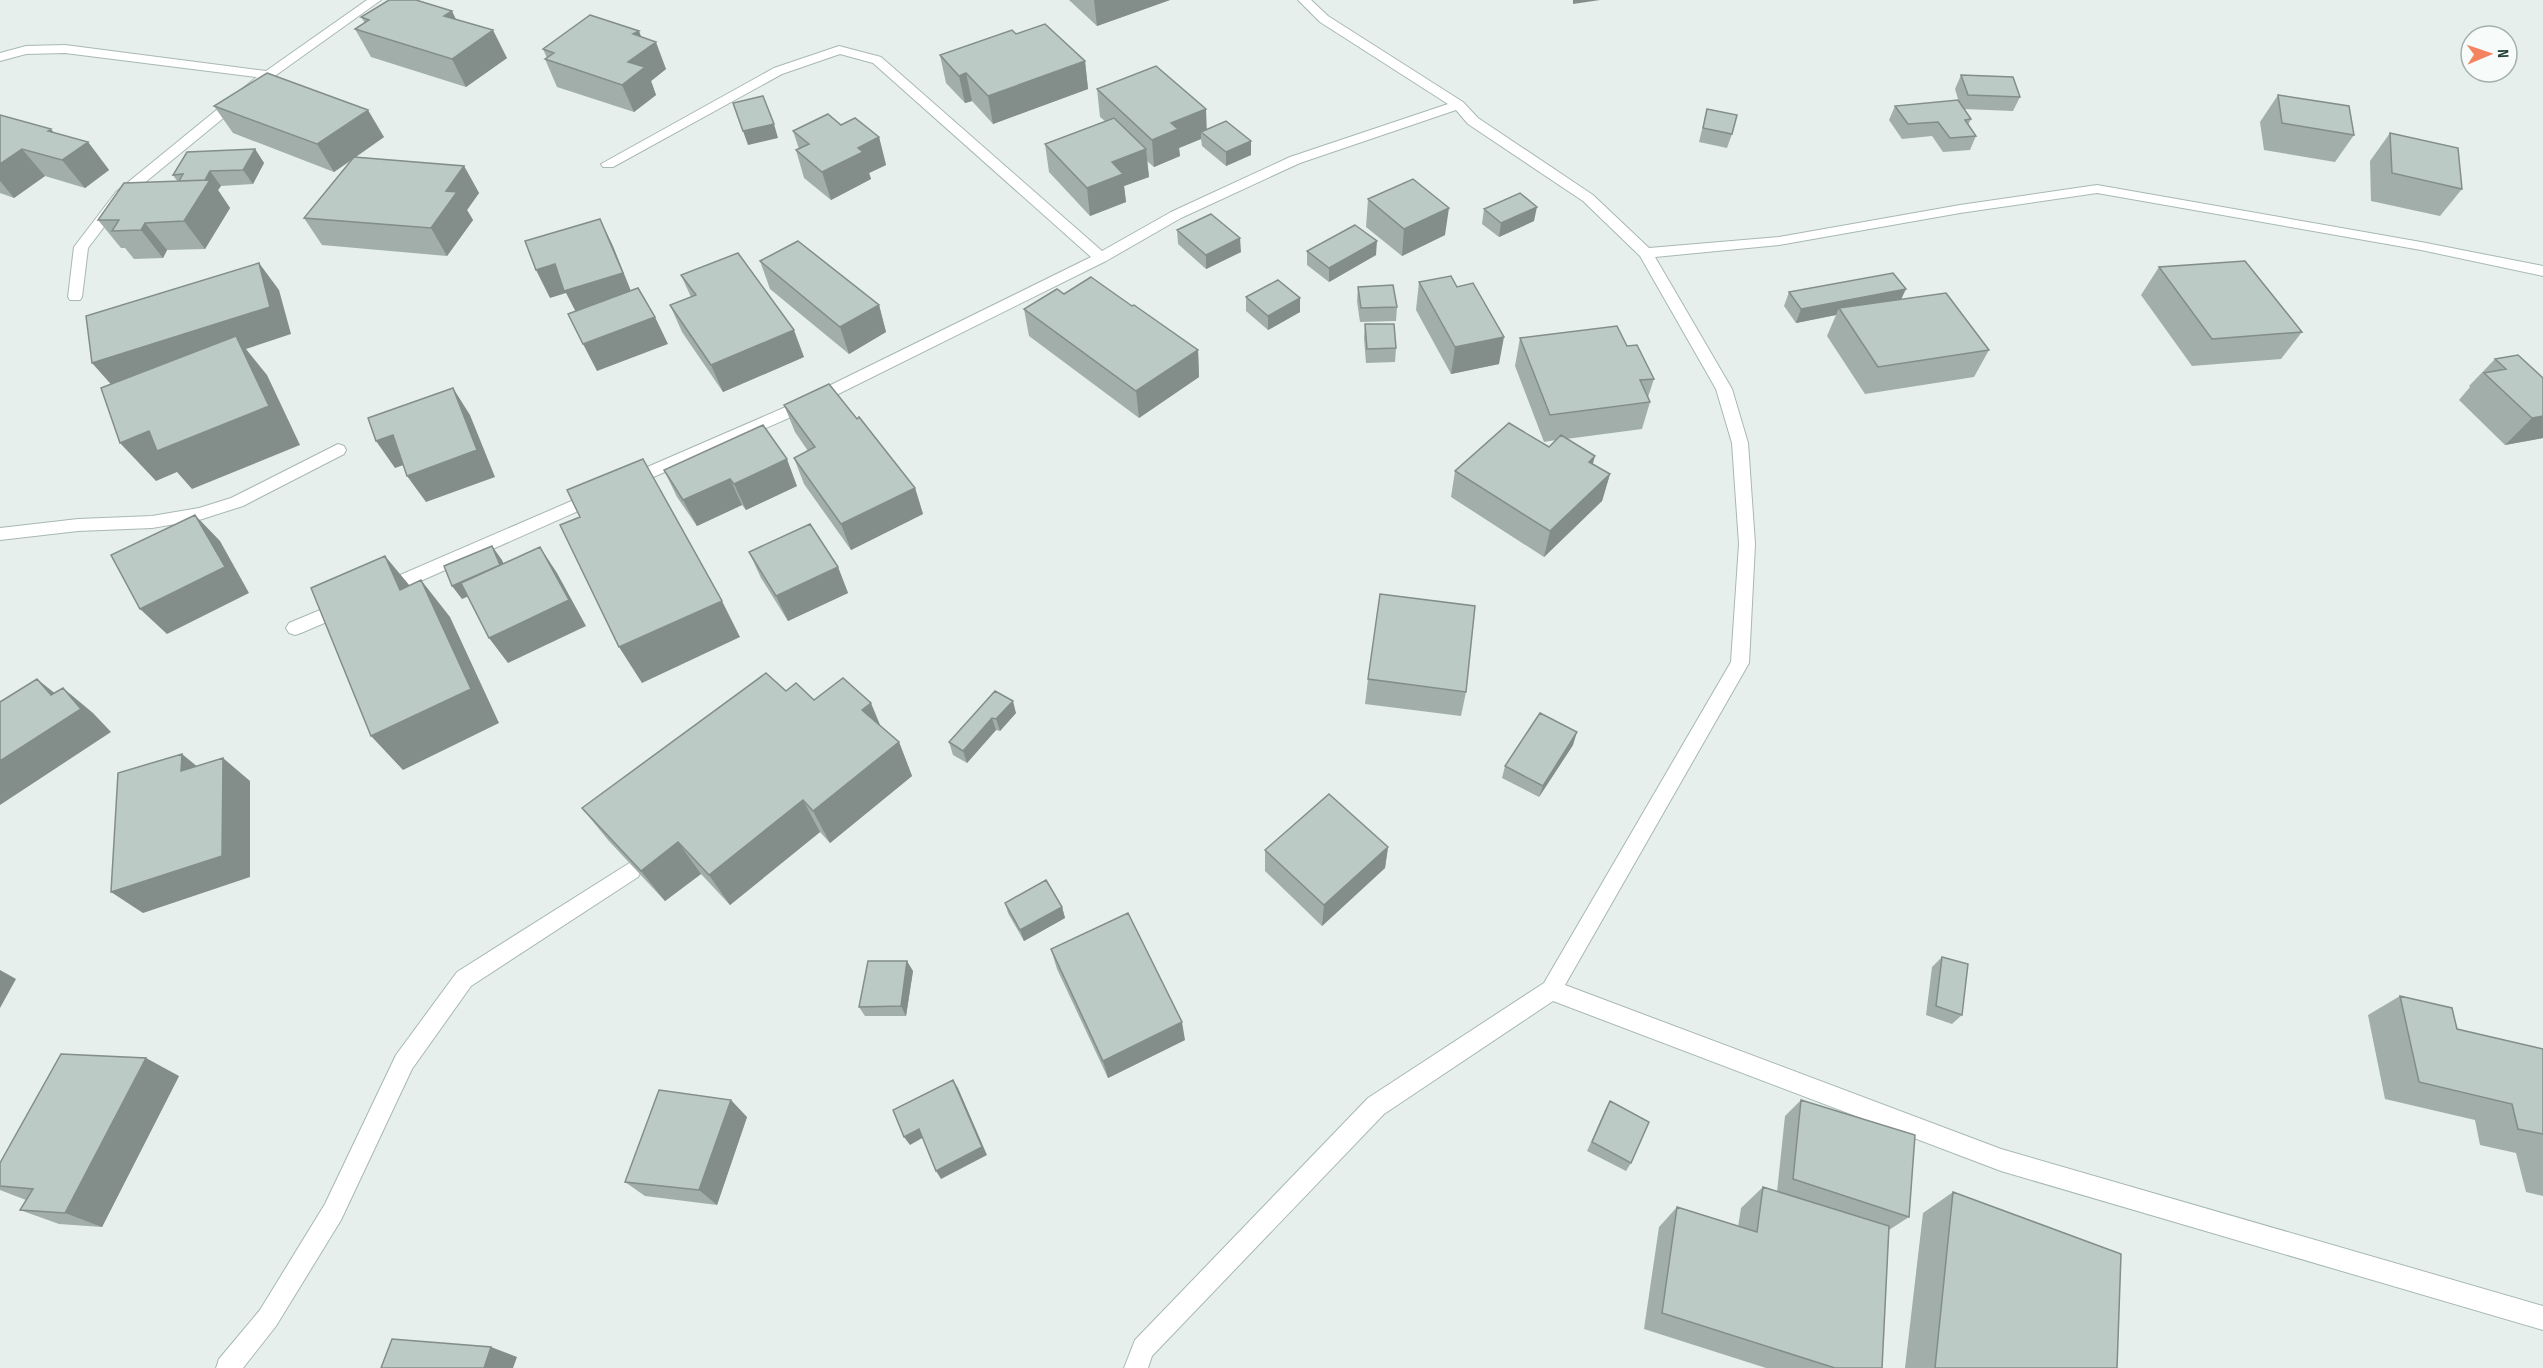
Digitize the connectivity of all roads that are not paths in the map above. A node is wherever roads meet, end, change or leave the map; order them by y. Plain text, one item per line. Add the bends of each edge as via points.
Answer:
1 (375, 0) edge
2 (1304, 0) edge
3 (0, 57) edge
4 (268, 75) junction
5 (1458, 105) junction
6 (608, 164) dead end
7 (1646, 253) junction
8 (1101, 258) junction
9 (2543, 271) edge
10 (75, 297) dead end
11 (338, 450) dead end
12 (0, 534) edge
13 (295, 628) dead end
14 (632, 871) edge
15 (1551, 990) junction
16 (2543, 1318) edge
17 (228, 1368) edge
18 (1136, 1368) edge

1 - 4 street
2 - 5 street via 1324,19
3 - 4 street via 65,49
4 - 10 street via 121,195 81,247
5 - 7 street via 1473,121 1588,198
5 - 8 street via 1295,160 1176,215
6 - 8 street via 778,71 839,50 877,60
7 - 9 street via 1779,241 2097,189
7 - 15 street via 1724,389 1740,443 1746,544 1740,663
8 - 13 street via 793,410
11 - 12 street via 237,502 199,514 152,522
14 - 17 street via 464,979 404,1062 328,1222 268,1318
15 - 16 street via 2001,1160
15 - 18 street via 1376,1106 1143,1348

